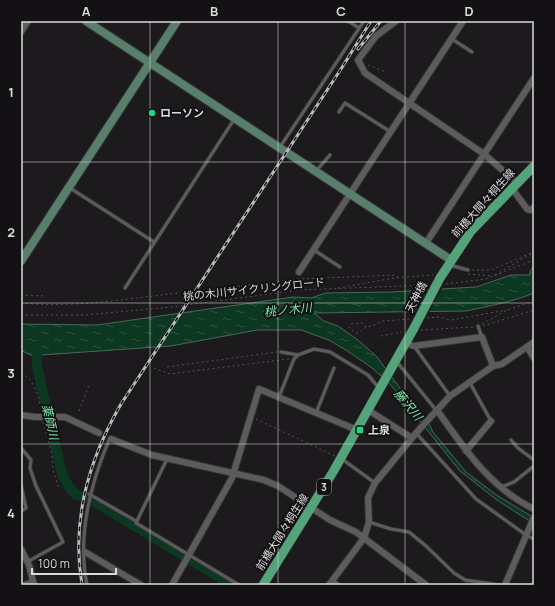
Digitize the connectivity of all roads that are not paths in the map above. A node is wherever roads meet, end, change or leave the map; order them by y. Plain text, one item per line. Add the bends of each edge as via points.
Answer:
1 (28, 21) edge
2 (86, 21) edge
3 (177, 21) edge
4 (348, 21) edge
5 (364, 21) edge
6 (396, 21) edge
7 (463, 21) edge
8 (359, 28) junction
9 (21, 32) edge
10 (452, 39) junction
11 (472, 52) dead end
12 (149, 63) junction
13 (534, 78) edge
14 (409, 104) junction
15 (339, 112) dead end
16 (235, 118) junction
17 (390, 132) junction
18 (280, 147) junction
19 (484, 154) junction
20 (330, 155) dead end
21 (534, 166) edge
22 (316, 172) junction
23 (514, 185) junction
24 (68, 187) junction
25 (350, 194) junction
26 (534, 208) edge
27 (154, 242) junction
28 (426, 243) junction
29 (314, 250) junction
30 (21, 261) edge
31 (449, 262) junction
32 (340, 267) dead end
33 (468, 270) road end
34 (299, 272) dead end
35 (438, 280) joint
36 (125, 288) dead end
37 (478, 326) road end
38 (481, 334) junction
39 (534, 342) edge
40 (410, 345) junction
41 (527, 347) junction
42 (281, 352) road end
43 (296, 357) junction
44 (534, 358) edge
45 (395, 361) junction
46 (494, 366) junction
47 (334, 368) dead end
48 (470, 382) junction
49 (380, 388) junction
50 (450, 396) junction
51 (279, 397) junction
52 (368, 410) junction
53 (436, 411) junction
54 (316, 413) junction
55 (21, 416) edge
56 (491, 421) joint
57 (357, 430) junction
58 (99, 433) dead end
59 (415, 434) junction
60 (111, 439) joint
61 (511, 440) dead end
62 (21, 448) edge
63 (466, 451) junction
64 (341, 458) junction
65 (167, 459) junction
66 (534, 460) edge
67 (534, 466) edge
68 (234, 474) junction
69 (375, 482) junction
70 (21, 485) edge
71 (499, 487) junction
72 (89, 494) junction
73 (311, 509) junction
74 (534, 509) edge
75 (21, 511) edge
76 (534, 518) edge
77 (136, 521) junction
78 (369, 522) junction
79 (527, 534) junction
80 (364, 538) junction
81 (534, 539) edge
82 (21, 549) edge
83 (85, 552) junction
84 (189, 555) junction
85 (27, 562) junction
86 (34, 583) edge
87 (332, 583) edge
88 (24, 585) edge
89 (87, 585) edge
90 (141, 585) edge
91 (172, 585) edge
92 (239, 585) edge
93 (263, 585) edge
94 (339, 585) edge
95 (426, 585) edge
96 (500, 585) edge
97 (505, 585) edge

1 - 9 street
2 - 12 street
3 - 12 street
4 - 8 lane
5 - 8 lane
6 - 14 street via 376,36 358,60 367,75
7 - 10 street
8 - 18 lane
10 - 11 lane
10 - 14 street
12 - 16 street
12 - 24 street
13 - 19 street
14 - 17 street
14 - 19 street
15 - 17 lane via 345,103
16 - 18 street
16 - 27 lane
17 - 25 street
18 - 22 street
19 - 23 street
19 - 28 street
20 - 22 lane
21 - 23 main road, 前橋大間々桐生線 / 3
22 - 25 street
23 - 26 street via 527,209
23 - 31 main road, 前橋大間々桐生線 / 3 via 471,231
24 - 27 lane
24 - 30 street
25 - 28 street
25 - 29 street
27 - 36 lane
28 - 31 street
29 - 32 lane
29 - 34 street
31 - 33 lane
31 - 35 main road, 前橋大間々桐生線 / 3
35 - 40 main road, 天神橋 / 3, bridge via 413,330
37 - 38 lane
38 - 40 street
38 - 46 street
39 - 41 street
40 - 45 main road, 3
40 - 50 lane
41 - 44 street
41 - 46 street via 502,364
42 - 43 lane
43 - 49 lane via 314,349 330,352 368,375
43 - 51 lane
45 - 49 main road, 3
45 - 53 lane
46 - 48 street
47 - 54 lane
48 - 50 street
48 - 56 lane
49 - 52 main road, 前橋大間々桐生線 / 3
50 - 53 street
51 - 54 street
51 - 68 street via 259,389
52 - 57 main road, 前橋大間々桐生線 / 3
52 - 59 street
53 - 59 street
53 - 63 street
54 - 57 street
55 - 58 street via 54,416 75,420
56 - 63 street
57 - 64 main road, 前橋大間々桐生線 / 3
59 - 69 street
59 - 79 lane via 476,499
60 - 65 street
60 - 72 lane via 108,440
61 - 66 lane
62 - 85 lane via 32,460 30,468 36,486 63,542
63 - 71 street
64 - 69 lane
64 - 73 main road, 前橋大間々桐生線 / 3
65 - 68 street
65 - 77 lane
67 - 71 lane via 514,482
68 - 73 street via 264,480 278,486
68 - 84 street
69 - 78 street via 368,498
70 - 75 lane via 26,508
71 - 74 street
72 - 77 lane
72 - 83 lane
73 - 80 street
73 - 93 main road, 前橋大間々桐生線 / 3
76 - 79 street
77 - 84 lane
78 - 80 street
78 - 96 lane via 409,532 465,580
79 - 81 lane
79 - 97 street
80 - 87 street
80 - 95 street
82 - 85 street
83 - 89 lane
83 - 90 street
84 - 91 street
84 - 92 lane
85 - 86 street
86 - 88 street
87 - 94 lane

